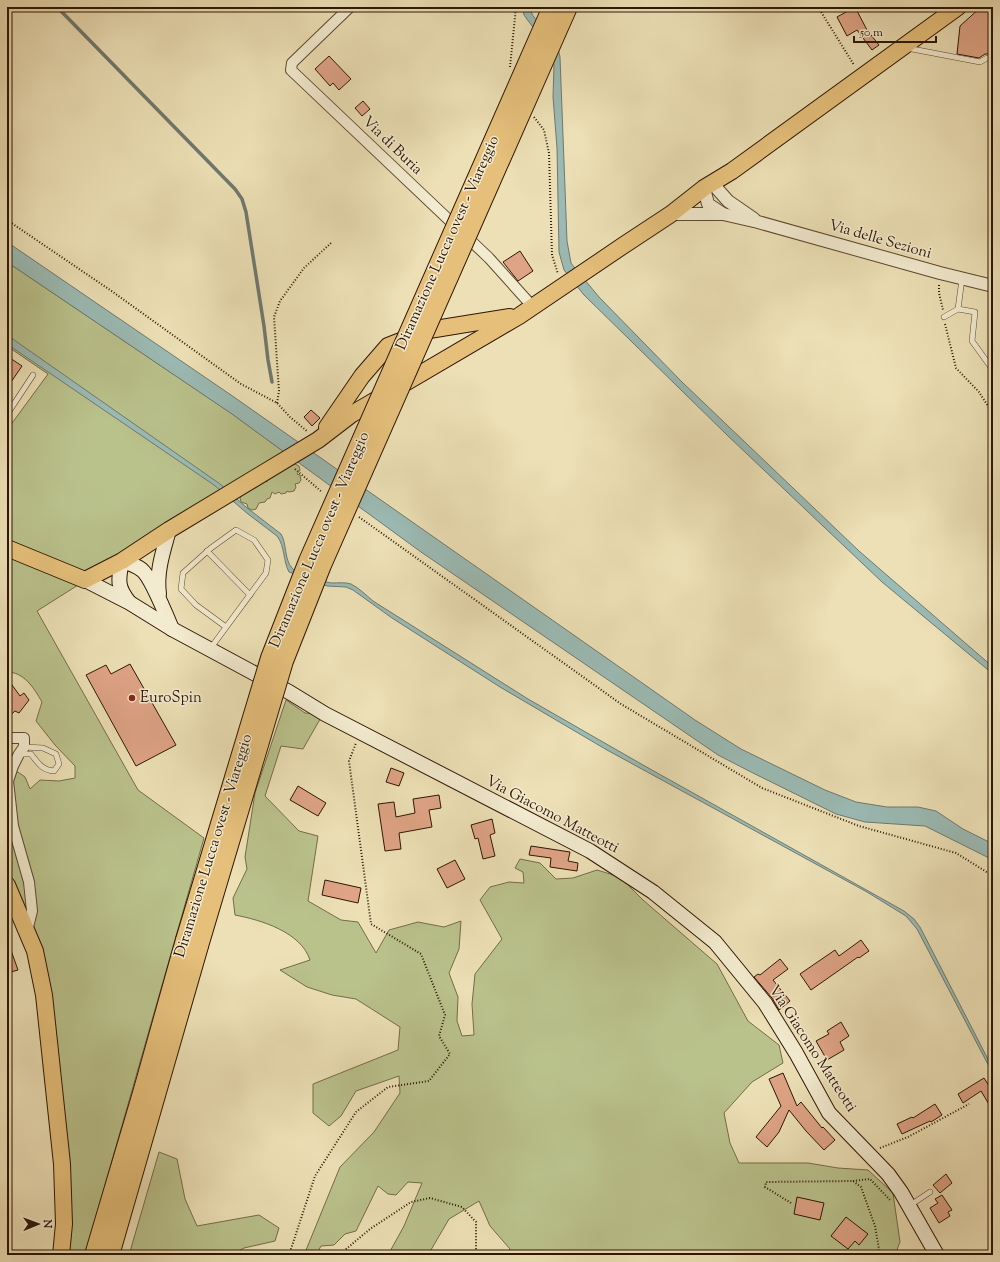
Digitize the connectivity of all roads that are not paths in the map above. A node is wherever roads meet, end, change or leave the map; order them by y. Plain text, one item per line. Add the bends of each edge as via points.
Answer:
1 (350, 7) edge
2 (552, 7) edge
3 (568, 7) edge
4 (958, 7) edge
5 (903, 47) junction
6 (993, 58) edge
7 (732, 171) junction
8 (708, 185) junction
9 (728, 200) junction
10 (671, 214) junction
11 (723, 214) junction
12 (758, 222) junction
13 (962, 279) junction
14 (993, 286) edge
15 (533, 306) junction
16 (958, 309) junction
17 (519, 316) junction
18 (944, 317) road end
19 (993, 370) edge
20 (33, 375) dead end
21 (7, 413) edge
22 (318, 440) junction
23 (169, 530) junction
24 (7, 548) edge
25 (207, 551) junction
26 (122, 561) junction
27 (86, 580) junction
28 (250, 595) junction
29 (130, 603) junction
30 (161, 603) junction
31 (226, 627) junction
32 (172, 629) junction
33 (210, 649) junction
34 (7, 738) edge
35 (22, 751) junction
36 (7, 885) edge
37 (27, 931) junction
38 (192, 943) junction
39 (930, 1192) dead end
40 (909, 1206) junction
41 (61, 1255) edge
42 (94, 1255) edge
43 (110, 1255) edge
44 (937, 1255) edge

1 - 15 street, Via di Buria via 292,63 292,70 489,258
2 - 38 highway, Diramazione Lucca ovest - Viareggio, bridge via 308,561 270,658
3 - 38 highway, Diramazione Lucca ovest - Viareggio, bridge via 325,558 284,661
4 - 5 main road
5 - 6 lane via 980,62
5 - 7 main road
7 - 8 main road
7 - 9 street via 726,186
8 - 9 street, Via delle Sezioni
8 - 10 main road
8 - 11 street, Via delle Sezioni via 708,204
9 - 12 street, Via delle Sezioni
10 - 11 street, Via delle Sezioni
10 - 15 main road
11 - 12 street, Via delle Sezioni
12 - 13 street, Via delle Sezioni
13 - 14 street, Via delle Sezioni
13 - 16 lane
15 - 17 main road
16 - 18 lane
16 - 19 lane via 975,312 972,341
17 - 22 main road via 352,414
17 - 22 main road via 429,330 388,346 362,376
20 - 21 lane
22 - 23 main road
23 - 26 main road
23 - 30 main road via 157,582
24 - 27 main road
25 - 28 lane
25 - 28 lane via 236,530 254,540 268,560 266,573
25 - 31 lane via 183,573 181,589 196,605
26 - 27 main road
26 - 29 main road, Via Giacomo Matteotti via 119,578 121,592
26 - 30 main road via 144,571
27 - 29 main road, Via Giacomo Matteotti
28 - 31 lane
29 - 32 main road, Via Giacomo Matteotti
30 - 32 main road
31 - 33 lane
32 - 33 main road, Via Giacomo Matteotti
33 - 40 main road, Via Giacomo Matteotti via 325,714 590,851 653,892 715,942 765,1003 830,1113 888,1174
34 - 35 street via 24,738
35 - 35 lane via 43,748 56,754 59,764 54,771 46,770 31,754
35 - 37 street via 8,781 13,826 29,882 32,911
36 - 37 main road
37 - 41 main road via 35,951 44,995 62,1164 64,1224
38 - 42 highway, Diramazione Lucca ovest - Viareggio via 142,1093
38 - 43 highway, Diramazione Lucca ovest - Viareggio via 151,1115
39 - 40 lane
40 - 44 main road, Via Giacomo Matteotti

